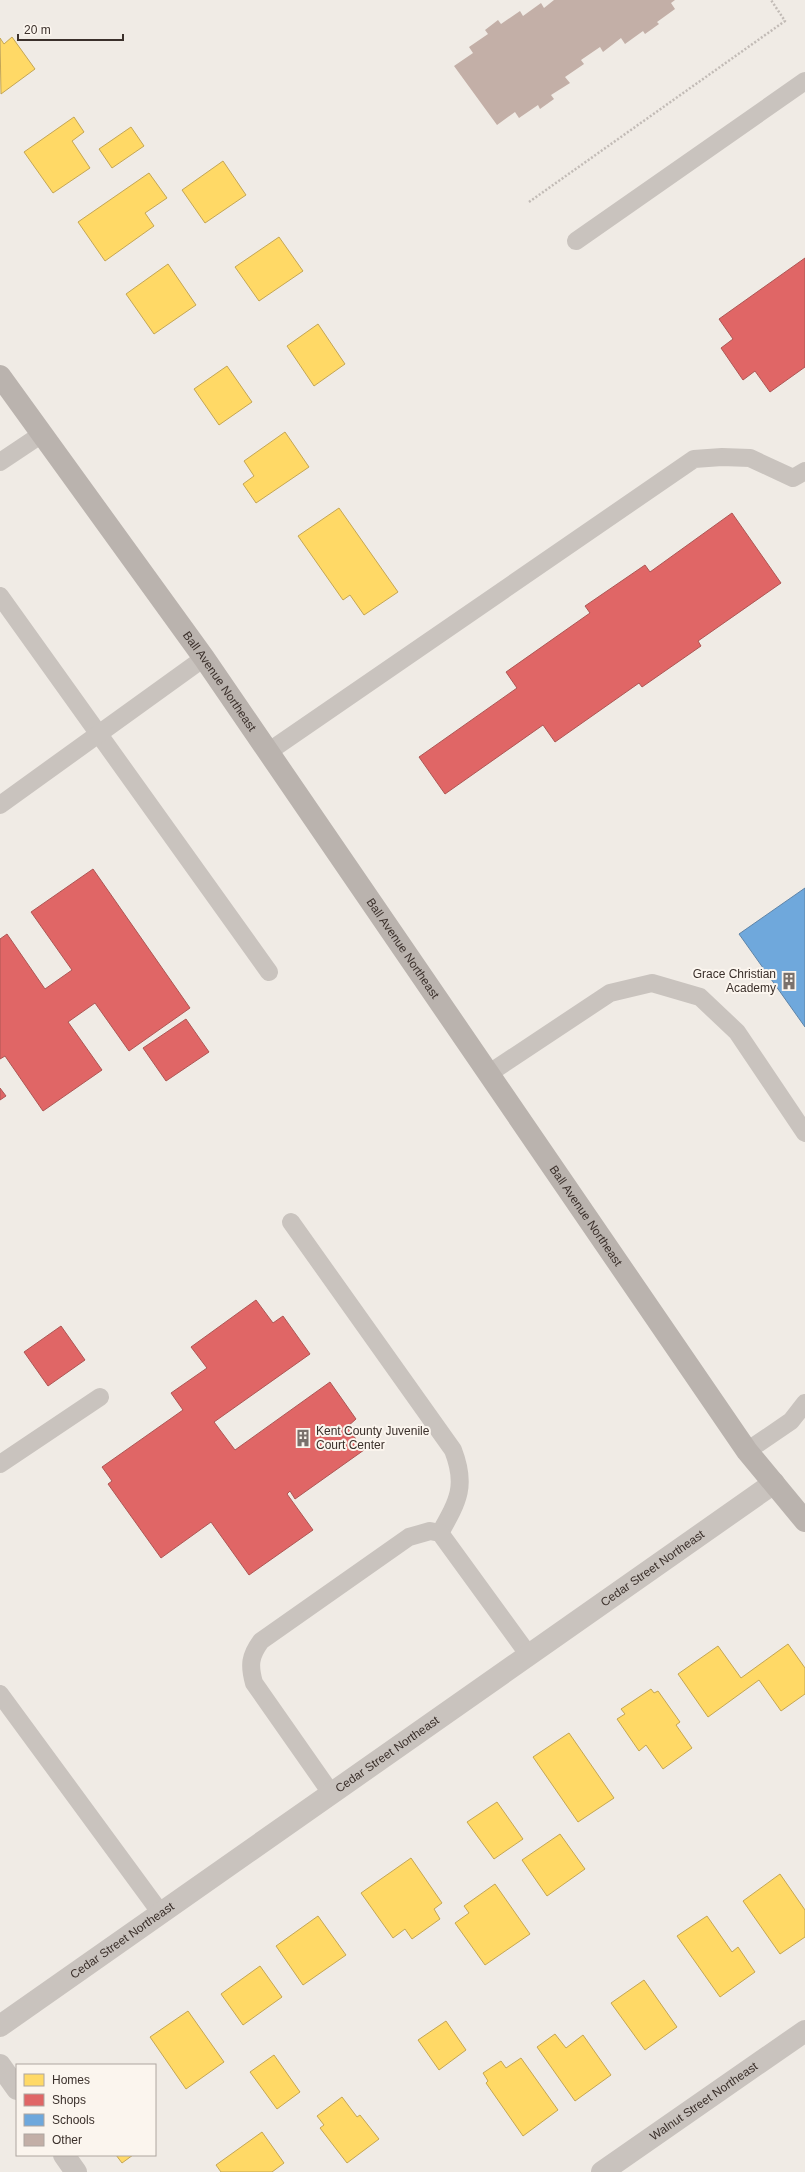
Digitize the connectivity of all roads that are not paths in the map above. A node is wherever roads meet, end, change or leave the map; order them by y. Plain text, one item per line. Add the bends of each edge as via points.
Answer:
1 (805, 81) edge
2 (576, 241) dead end
3 (0, 376) edge
4 (42, 434) junction
5 (0, 462) edge
6 (805, 471) edge
7 (0, 596) edge
8 (204, 658) junction
9 (98, 735) junction
10 (268, 752) junction
11 (0, 805) edge
12 (269, 972) dead end
13 (488, 1074) junction
14 (805, 1133) edge
15 (291, 1222) dead end
16 (100, 1397) dead end
17 (805, 1402) edge
18 (748, 1451) junction
19 (0, 1464) edge
20 (774, 1483) junction
21 (805, 1520) edge
22 (440, 1533) junction
23 (528, 1654) junction
24 (0, 1694) edge
25 (331, 1793) junction
26 (160, 1912) junction
27 (0, 2026) edge
28 (805, 2031) edge
29 (0, 2066) edge
30 (16, 2088) edge
31 (65, 2156) edge
32 (76, 2172) edge
33 (602, 2172) edge

1 - 2 lane
3 - 4 street, Ball Avenue Northeast
4 - 5 lane
4 - 8 street, Ball Avenue Northeast
6 - 10 lane via 793,478 750,458 694,459
7 - 9 lane
8 - 9 lane
8 - 10 street, Ball Avenue Northeast
9 - 11 lane
9 - 12 lane
10 - 13 street, Ball Avenue Northeast
13 - 14 lane via 610,993 652,983 700,997 737,1032
13 - 18 street, Ball Avenue Northeast
15 - 22 lane via 453,1450 460,1469 459,1493
16 - 19 lane
17 - 18 lane via 791,1421
18 - 20 street, Ball Avenue Northeast
20 - 21 street, Ball Avenue Northeast
20 - 23 street, Cedar Street Northeast
22 - 23 lane
22 - 25 lane via 430,1531 409,1537 261,1641 253,1652 250,1663 254,1683
23 - 25 street, Cedar Street Northeast
24 - 26 lane
25 - 26 street, Cedar Street Northeast
26 - 27 street, Cedar Street Northeast
28 - 33 street, Walnut Street Northeast
29 - 30 street
31 - 32 street

